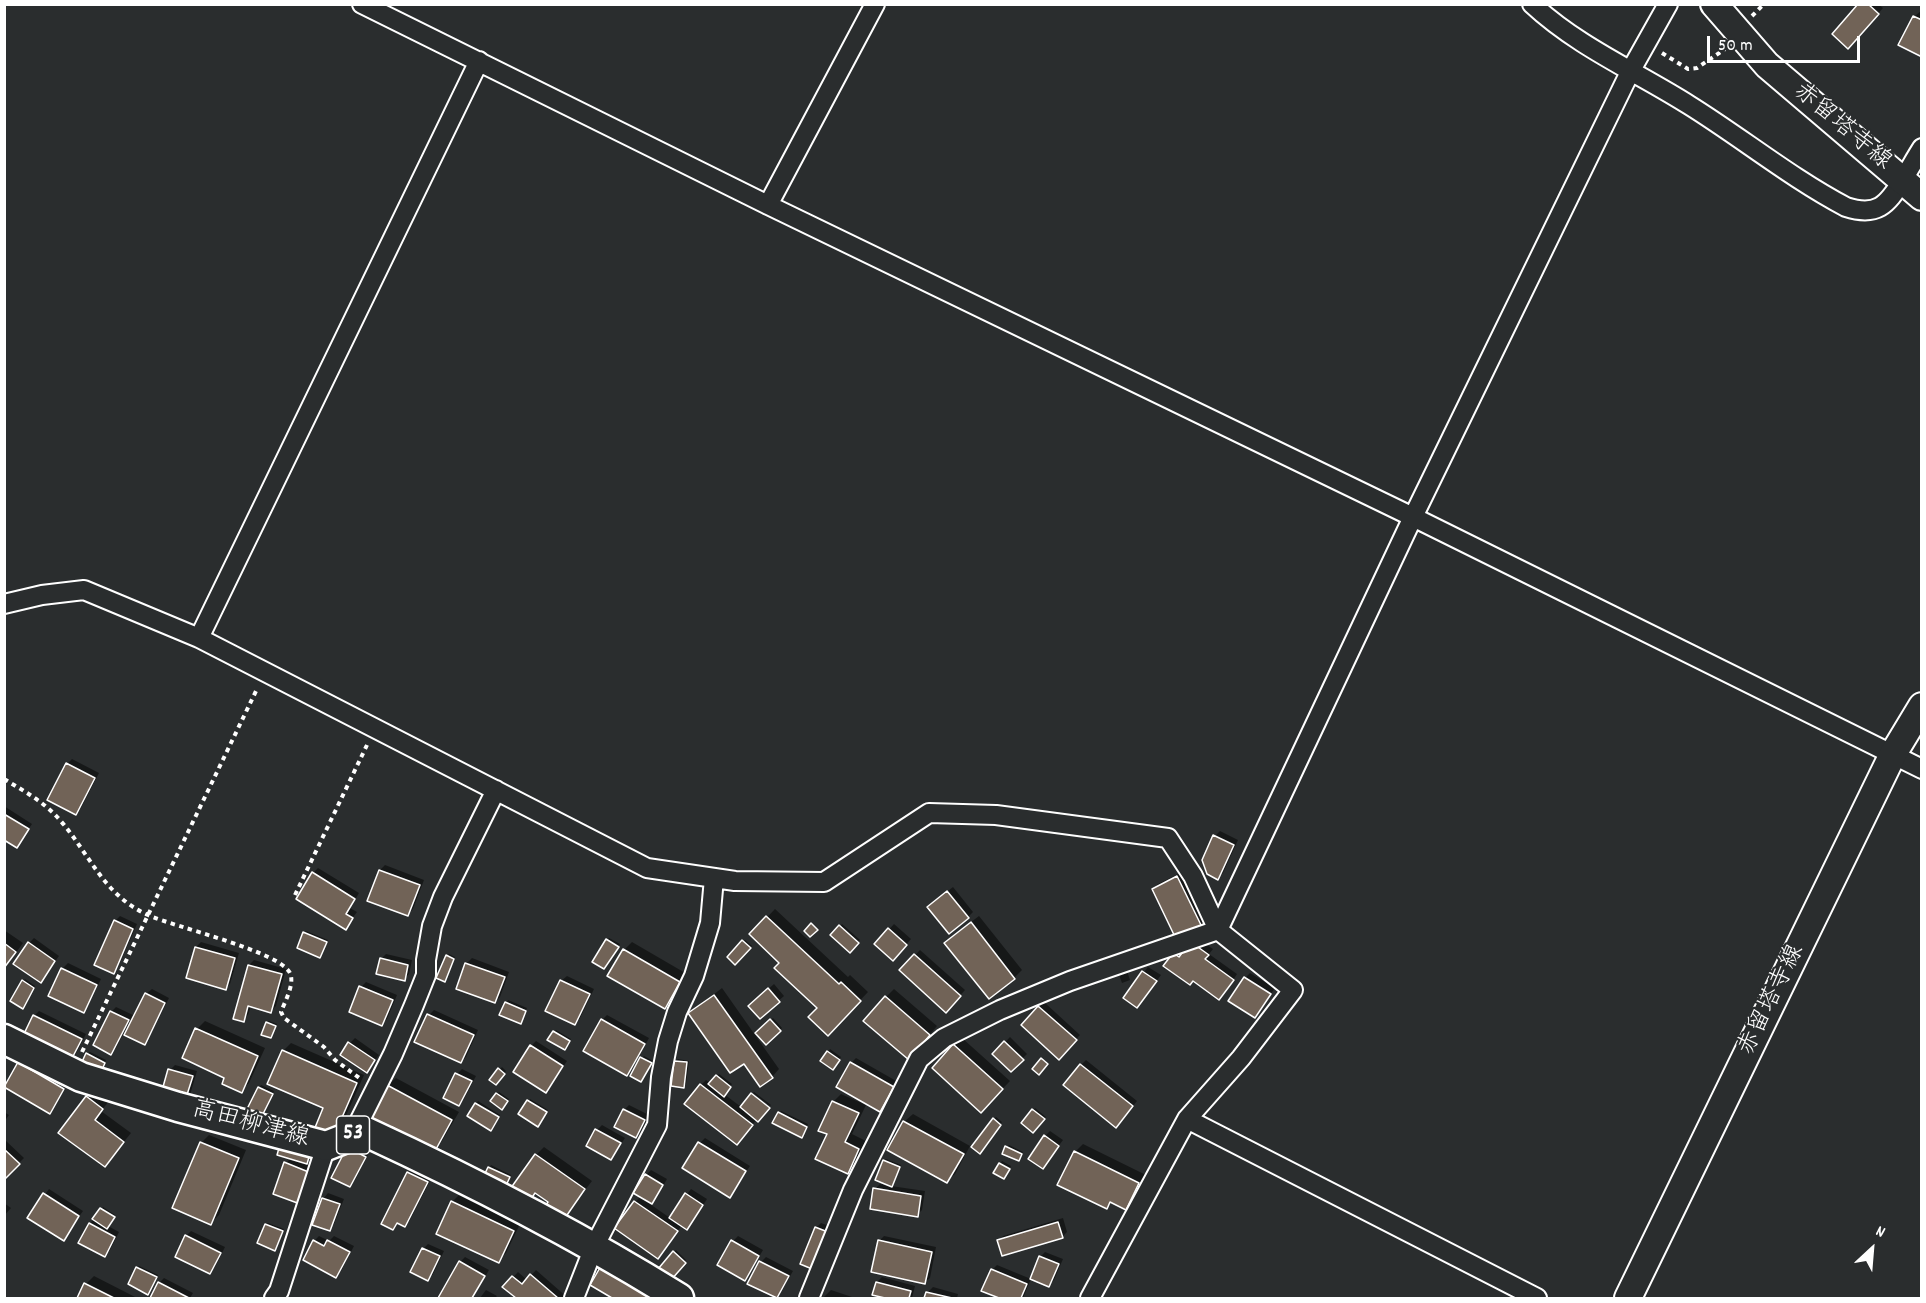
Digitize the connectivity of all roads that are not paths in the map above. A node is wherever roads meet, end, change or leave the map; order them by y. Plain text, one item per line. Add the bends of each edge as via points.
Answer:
1 (362, 4) edge
2 (875, 4) edge
3 (1533, 4) edge
4 (1668, 4) edge
5 (1714, 4) edge
6 (479, 62) junction
7 (1631, 69) junction
8 (1922, 148) edge
9 (1912, 188) edge
10 (768, 205) junction
11 (1413, 517) junction
12 (4, 604) edge
13 (199, 638) junction
14 (1922, 706) edge
15 (1893, 754) junction
16 (1922, 769) edge
17 (496, 790) junction
18 (714, 878) junction
19 (1218, 930) junction
20 (4, 1039) edge
21 (1187, 1119) junction
22 (339, 1141) junction
23 (594, 1247) junction
24 (274, 1299) edge
25 (574, 1299) edge
26 (679, 1299) edge
27 (809, 1299) edge
28 (1090, 1299) edge
29 (1537, 1299) edge
30 (1628, 1299) edge

1 - 6 street
2 - 10 street
3 - 7 street via 1548,19 1610,60
4 - 7 street
5 - 9 main road, 赤留塔寺線 via 1767,65
6 - 10 street
6 - 13 street
7 - 9 street via 1846,207 1882,207
7 - 11 street
8 - 9 street
10 - 11 street
11 - 15 street
11 - 19 street
12 - 13 street via 84,590
13 - 17 street
14 - 15 main road, 赤留塔寺線
15 - 16 street
15 - 30 main road, 赤留塔寺線
17 - 18 street via 647,868
17 - 22 street via 443,897 429,939 426,975 393,1054
18 - 19 street via 824,882 929,813 996,815 1168,838 1193,876
18 - 23 street via 710,923 668,1041 657,1125
19 - 21 street via 1293,990
19 - 27 street via 1070,981 1000,1010 944,1038 919,1059 853,1190
20 - 22 main road, 高田柳津線 / 53 via 73,1073 178,1107
21 - 28 street
21 - 29 street
22 - 23 main road, 高田柳津線 / 53 via 364,1131 457,1174
22 - 24 street
23 - 25 street
23 - 26 main road, 高田柳津線 / 53

